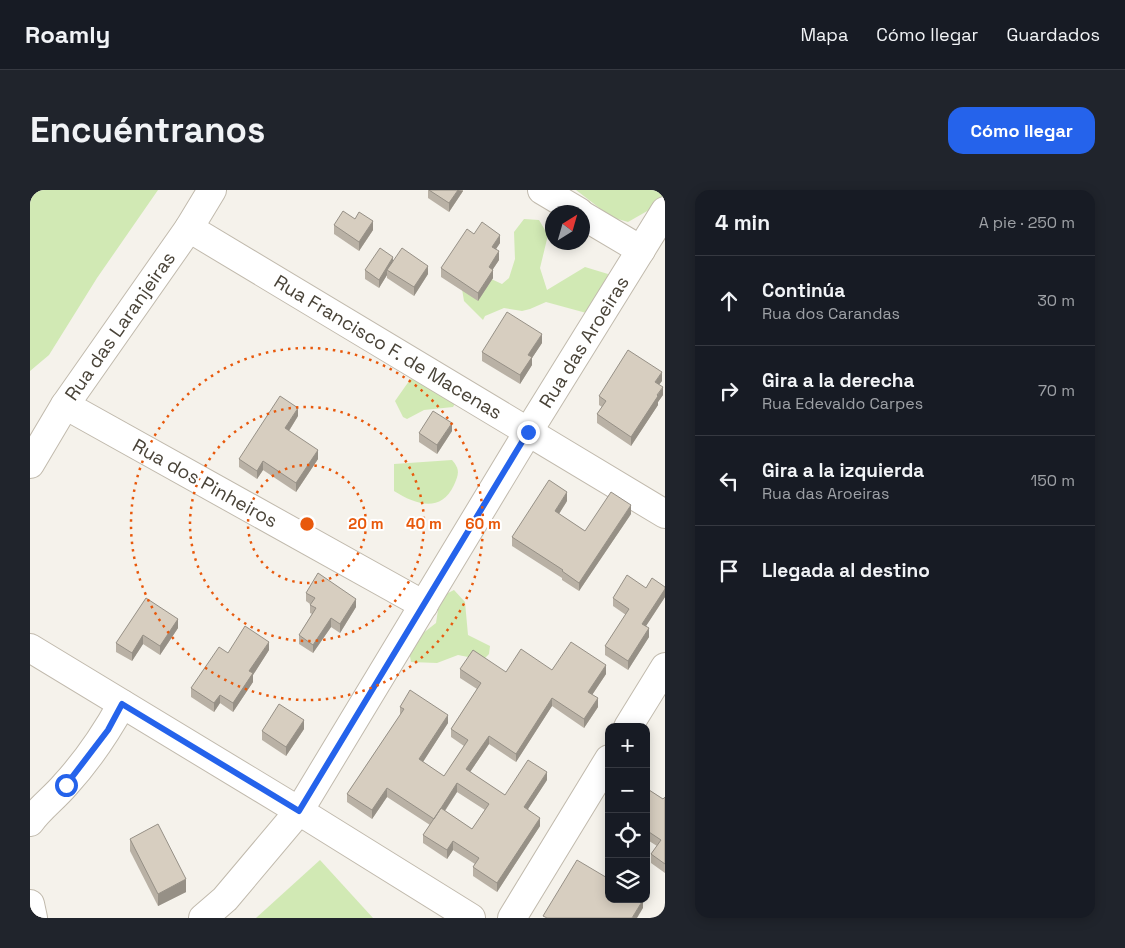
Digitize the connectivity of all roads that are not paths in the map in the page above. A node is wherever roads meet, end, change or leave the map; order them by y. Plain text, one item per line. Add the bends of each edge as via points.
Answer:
1 (212, 190) edge
2 (542, 190) edge
3 (567, 205) edge
4 (665, 211) edge
5 (590, 220) edge
6 (189, 228) junction
7 (641, 250) junction
8 (65, 405) junction
9 (528, 432) junction
10 (30, 464) edge
11 (665, 514) edge
12 (424, 605) junction
13 (30, 648) edge
14 (665, 667) edge
15 (122, 704) junction
16 (630, 723) edge
17 (605, 766) edge
18 (299, 811) junction
19 (30, 822) edge
20 (30, 904) edge
21 (33, 918) edge
22 (203, 918) edge
23 (471, 918) edge
24 (512, 918) edge

1 - 6 street, Rua das Laranjeiras
2 - 3 street
4 - 7 street, Rua das Aroeiras
5 - 7 street
6 - 8 street, Rua das Laranjeiras
6 - 9 street, Rua Francisco F. de Macenas
7 - 9 street, Rua das Aroeiras
8 - 10 street, Rua das Laranjeiras
8 - 12 street, Rua dos Pinheiros
9 - 11 street, Rua Francisco F. de Macenas
9 - 12 street, Rua das Aroeiras
12 - 18 street, Rua das Aroeiras
13 - 15 street
14 - 16 street
15 - 18 street
15 - 19 street via 108,730 66,785
17 - 24 street
18 - 22 street, Rua das Aroeiras via 225,899
18 - 23 street
20 - 21 street

